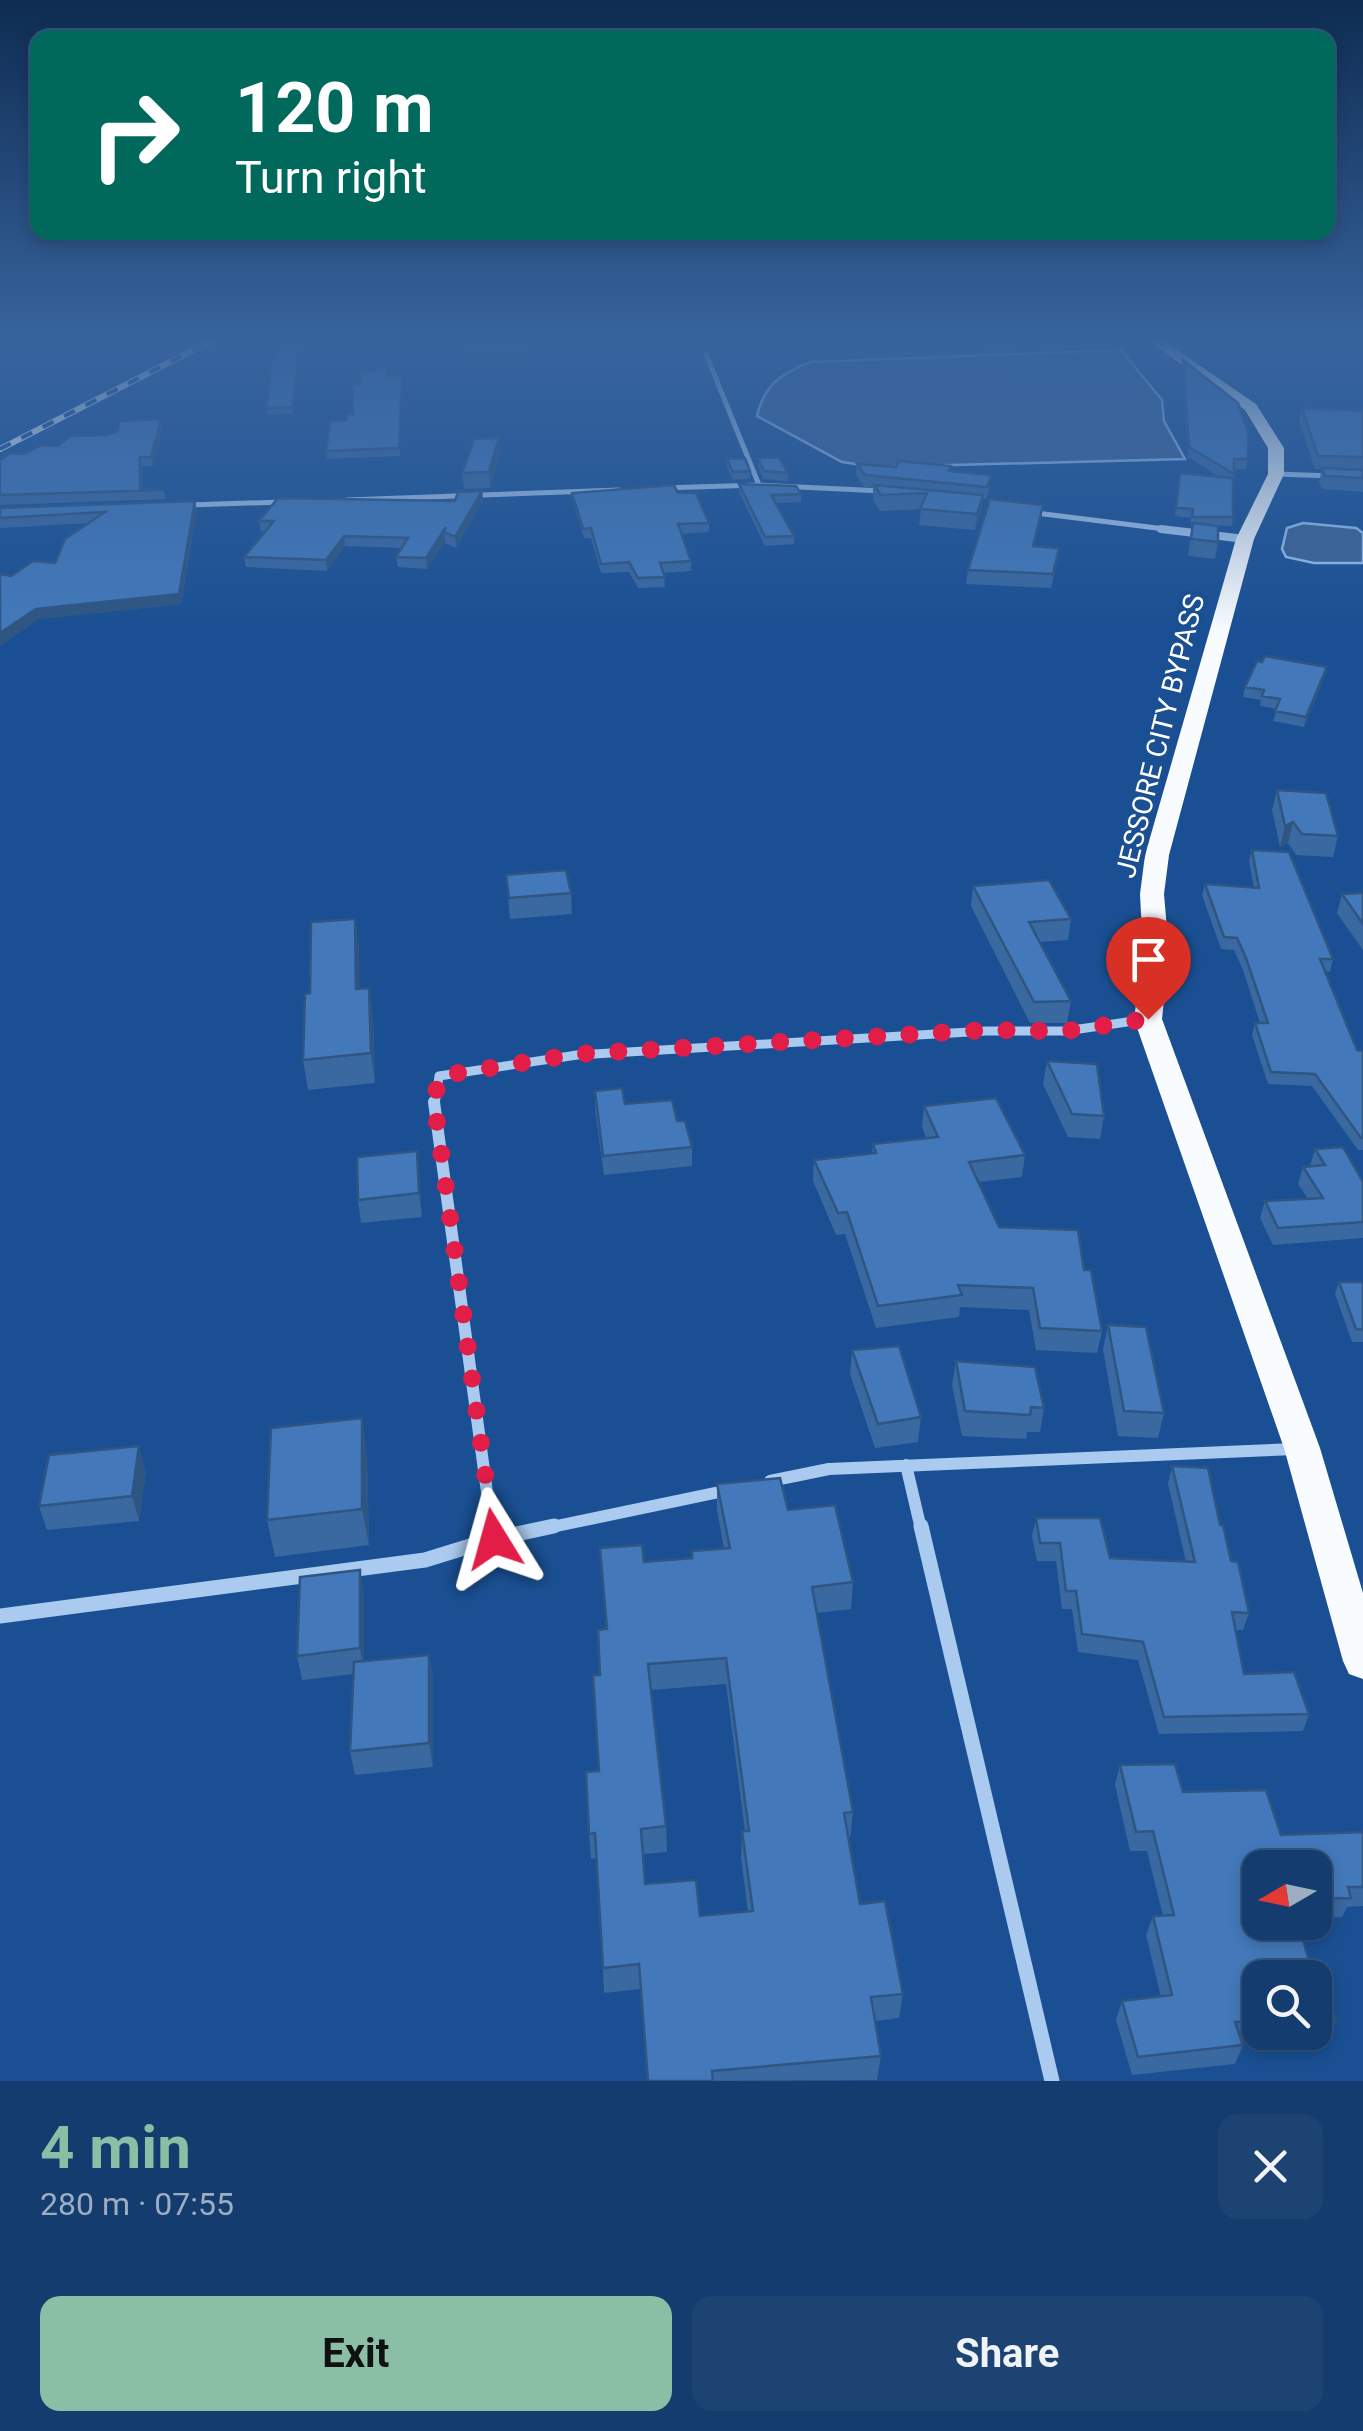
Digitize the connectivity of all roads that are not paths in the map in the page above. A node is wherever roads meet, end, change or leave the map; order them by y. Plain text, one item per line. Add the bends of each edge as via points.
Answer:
1 (739, 436) edge
2 (1269, 436) edge
3 (1276, 474) junction
4 (1346, 476) edge
5 (759, 484) junction
6 (654, 488) edge
7 (635, 489) edge
8 (895, 493) edge
9 (331, 500) edge
10 (292, 502) edge
11 (176, 505) edge
12 (1016, 510) edge
13 (1245, 539) junction
14 (1148, 1019) junction
15 (1302, 1448) junction
16 (906, 1466) junction
17 (755, 1484) edge
18 (736, 1488) edge
19 (494, 1539) junction
20 (0, 1616) edge
21 (1363, 1660) edge
22 (1052, 2081) edge

1 - 5 street
2 - 3 highway
3 - 4 street
3 - 13 highway, JESSORE CITY BYPASS
5 - 6 street
5 - 8 street
7 - 9 street
10 - 11 street
12 - 13 street
13 - 14 highway, JESSORE CITY BYPASS via 1157,855
14 - 15 highway, JESSORE CITY BYPASS
14 - 19 street via 1066,1031 577,1054 440,1076 434,1100
15 - 16 street
15 - 21 highway, JESSORE CITY BYPASS
16 - 17 street via 830,1469
16 - 22 street
18 - 19 street
19 - 20 street via 425,1560

